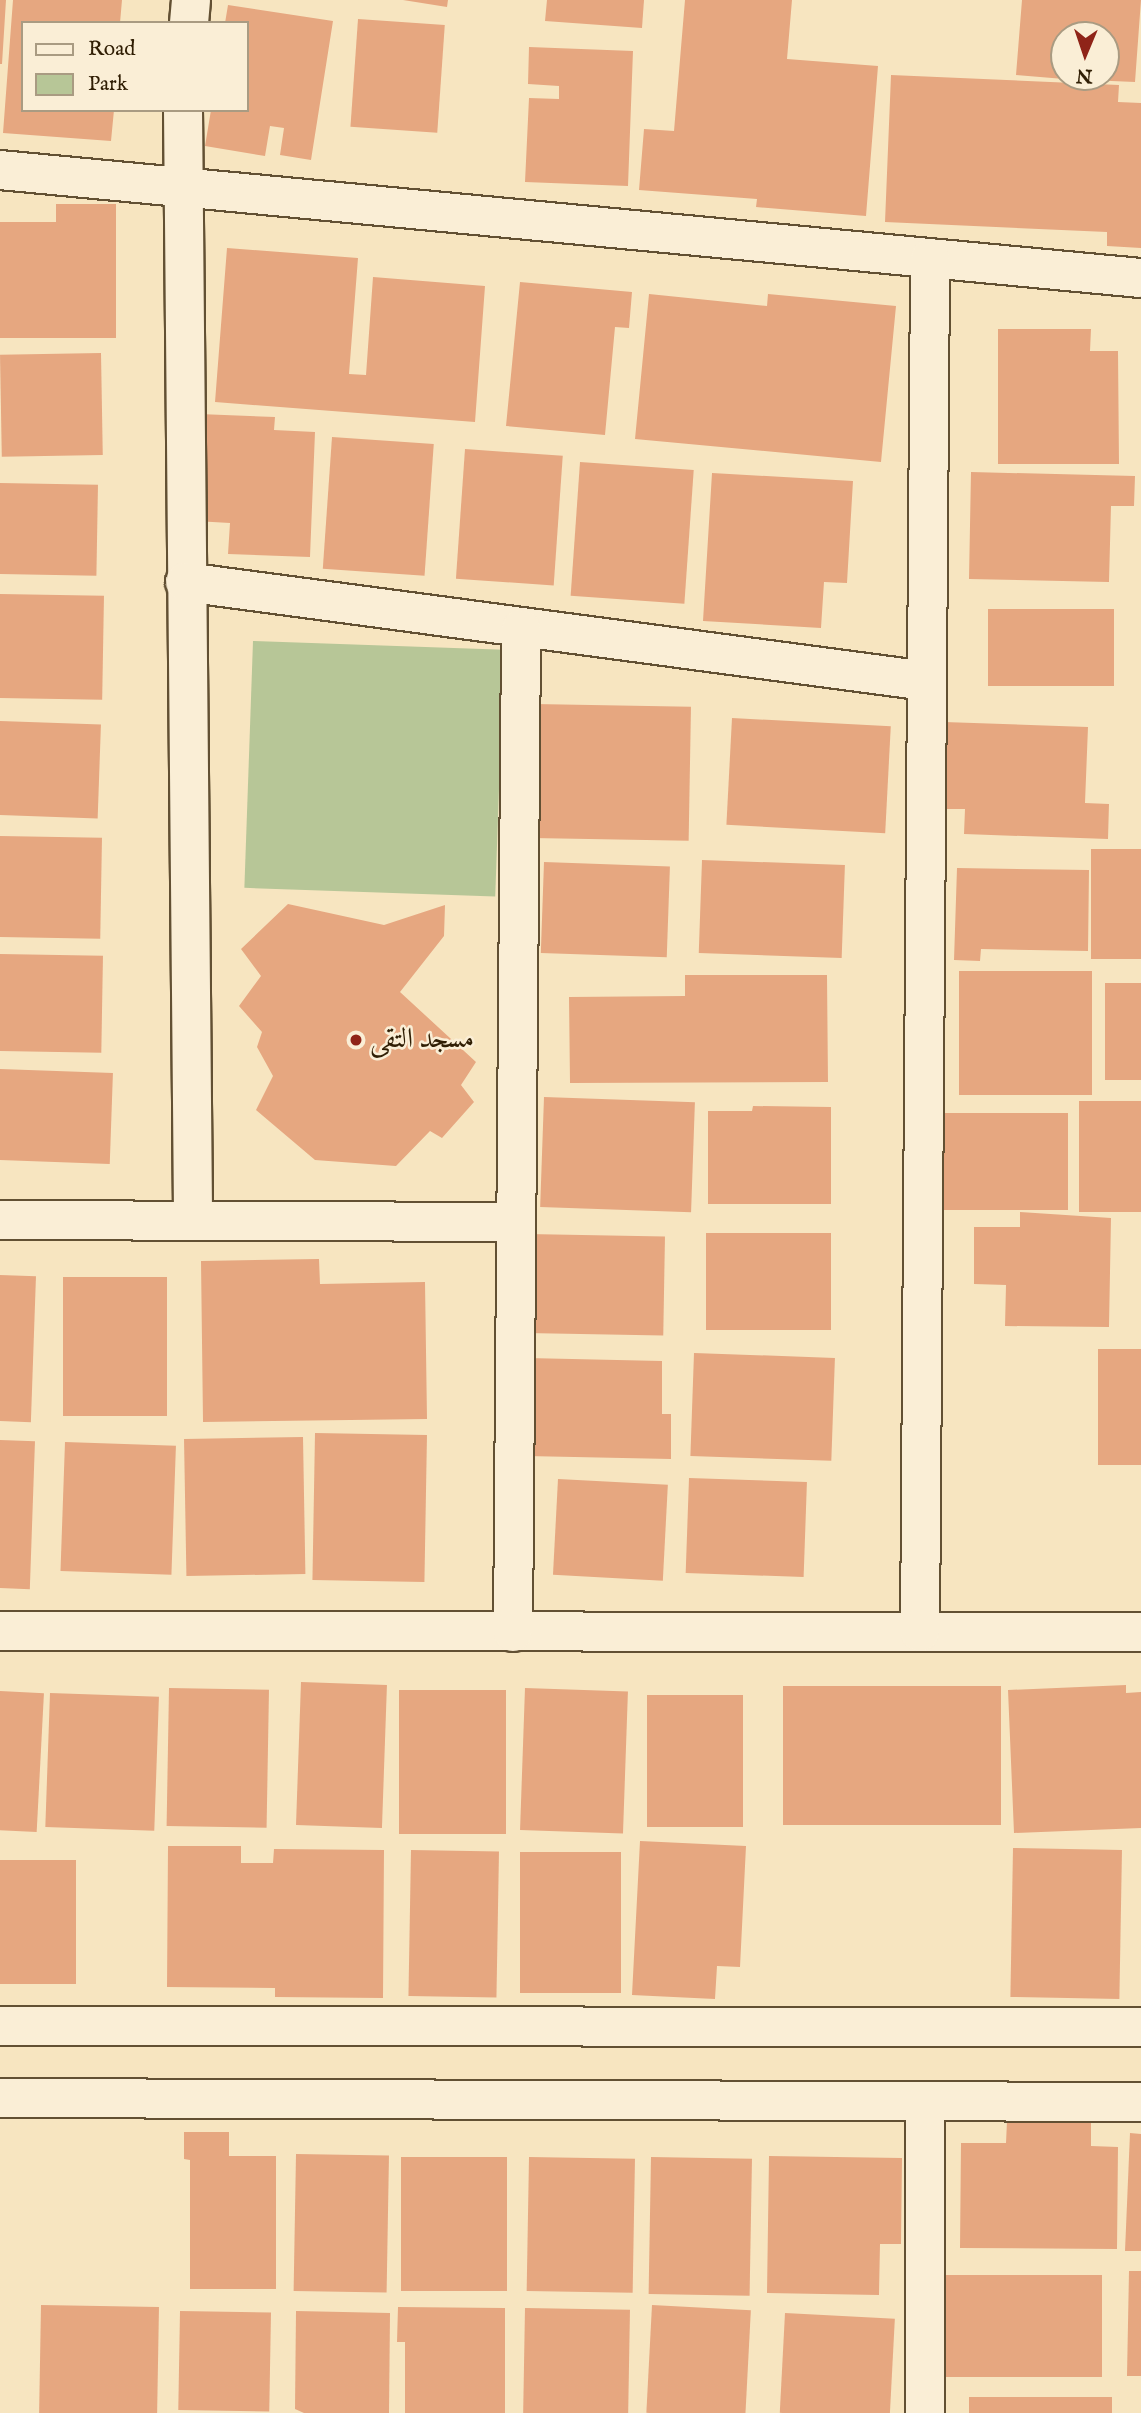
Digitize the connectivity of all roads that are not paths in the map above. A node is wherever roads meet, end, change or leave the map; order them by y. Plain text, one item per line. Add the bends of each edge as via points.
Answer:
1 (191, 0) edge
2 (189, 21) edge
3 (183, 112) edge
4 (0, 170) edge
5 (184, 188) junction
6 (930, 258) junction
7 (1141, 278) edge
8 (185, 582) junction
9 (521, 629) junction
10 (926, 681) junction
11 (0, 1220) edge
12 (193, 1221) junction
13 (514, 1222) junction
14 (0, 1631) edge
15 (513, 1632) junction
16 (920, 1632) junction
17 (1141, 1632) edge
18 (0, 2026) edge
19 (1141, 2027) edge
20 (0, 2098) edge
21 (925, 2101) junction
22 (1141, 2102) edge
23 (925, 2413) edge

1 - 2 street
3 - 5 street
4 - 5 street
5 - 6 street
5 - 8 street
6 - 7 street
6 - 10 street
8 - 9 street
8 - 12 street
9 - 10 street
9 - 13 street
10 - 16 street
11 - 12 street
12 - 13 street
13 - 15 street
14 - 15 street
15 - 16 street
16 - 17 street
18 - 19 street
20 - 21 street
21 - 22 street
21 - 23 street

